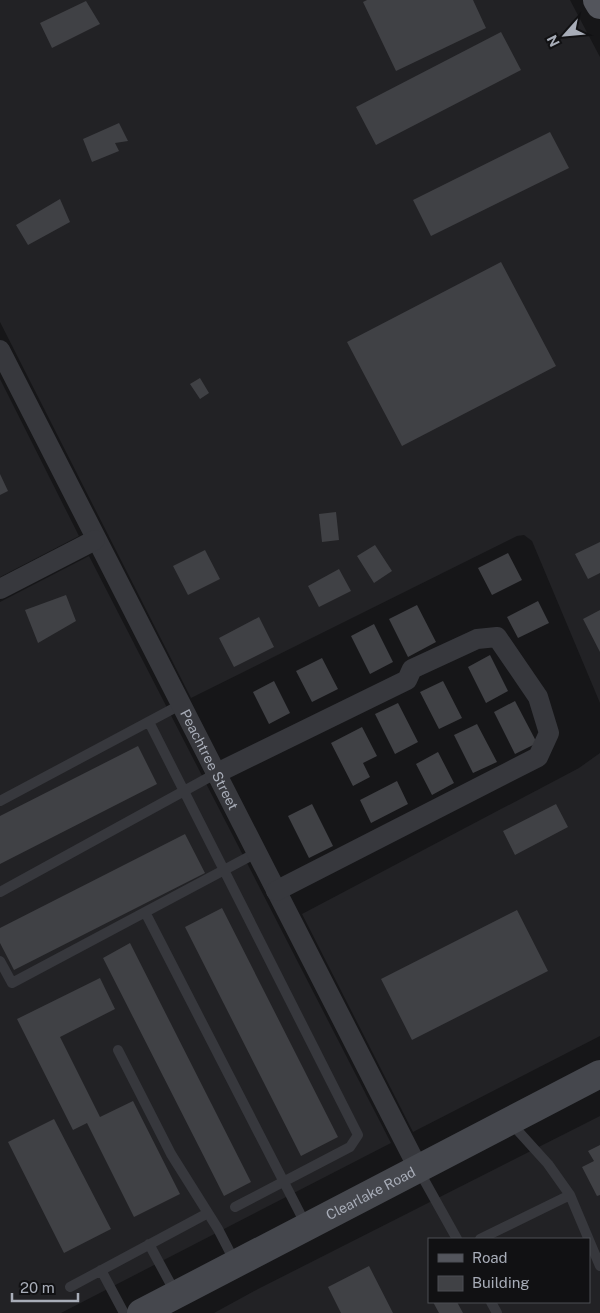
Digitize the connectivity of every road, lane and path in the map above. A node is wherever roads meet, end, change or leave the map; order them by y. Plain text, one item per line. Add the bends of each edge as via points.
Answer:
1 (597, 0) edge
2 (600, 5) edge
3 (0, 350) edge
4 (95, 540) junction
5 (0, 590) edge
6 (180, 705) junction
7 (149, 722) junction
8 (215, 774) junction
9 (185, 790) junction
10 (0, 801) edge
11 (256, 853) junction
12 (224, 870) junction
13 (276, 891) junction
14 (0, 892) edge
15 (145, 912) junction
16 (0, 960) edge
17 (118, 1050) dead end
18 (600, 1074) edge
19 (509, 1121) junction
20 (418, 1168) junction
21 (284, 1182) junction
22 (570, 1195) junction
23 (235, 1207) dead end
24 (208, 1213) junction
25 (307, 1226) junction
26 (456, 1238) edge
27 (482, 1238) edge
28 (588, 1238) edge
29 (590, 1242) edge
30 (149, 1244) junction
31 (236, 1263) junction
32 (600, 1266) edge
33 (101, 1270) junction
34 (70, 1287) dead end
35 (160, 1306) edge
36 (124, 1313) edge

1 - 2 main road
3 - 4 street, Peachtree Street
4 - 5 street
4 - 6 street, Peachtree Street
6 - 7 lane
6 - 8 street, Peachtree Street
7 - 9 lane
7 - 10 lane
8 - 9 lane
8 - 11 street, Peachtree Street
8 - 13 street via 407,680 412,669 477,639 497,637 538,697 550,733 538,757
9 - 12 lane
9 - 14 lane
11 - 12 lane
11 - 13 street, Peachtree Street
12 - 15 lane
12 - 21 lane via 358,1135 350,1147
13 - 20 street, Peachtree Street
15 - 16 lane via 12,983
15 - 21 lane
17 - 24 lane via 171,1154
18 - 19 main road, Clearlake Road
19 - 20 main road, Clearlake Road
19 - 22 lane via 548,1164
20 - 25 main road, Clearlake Road
20 - 26 lane
21 - 23 lane
21 - 25 lane
22 - 27 lane
22 - 28 lane
24 - 30 lane
24 - 31 lane
25 - 31 main road, Clearlake Road
29 - 32 lane
30 - 33 lane
30 - 35 lane
31 - 35 main road, Clearlake Road
33 - 34 lane
33 - 36 lane

